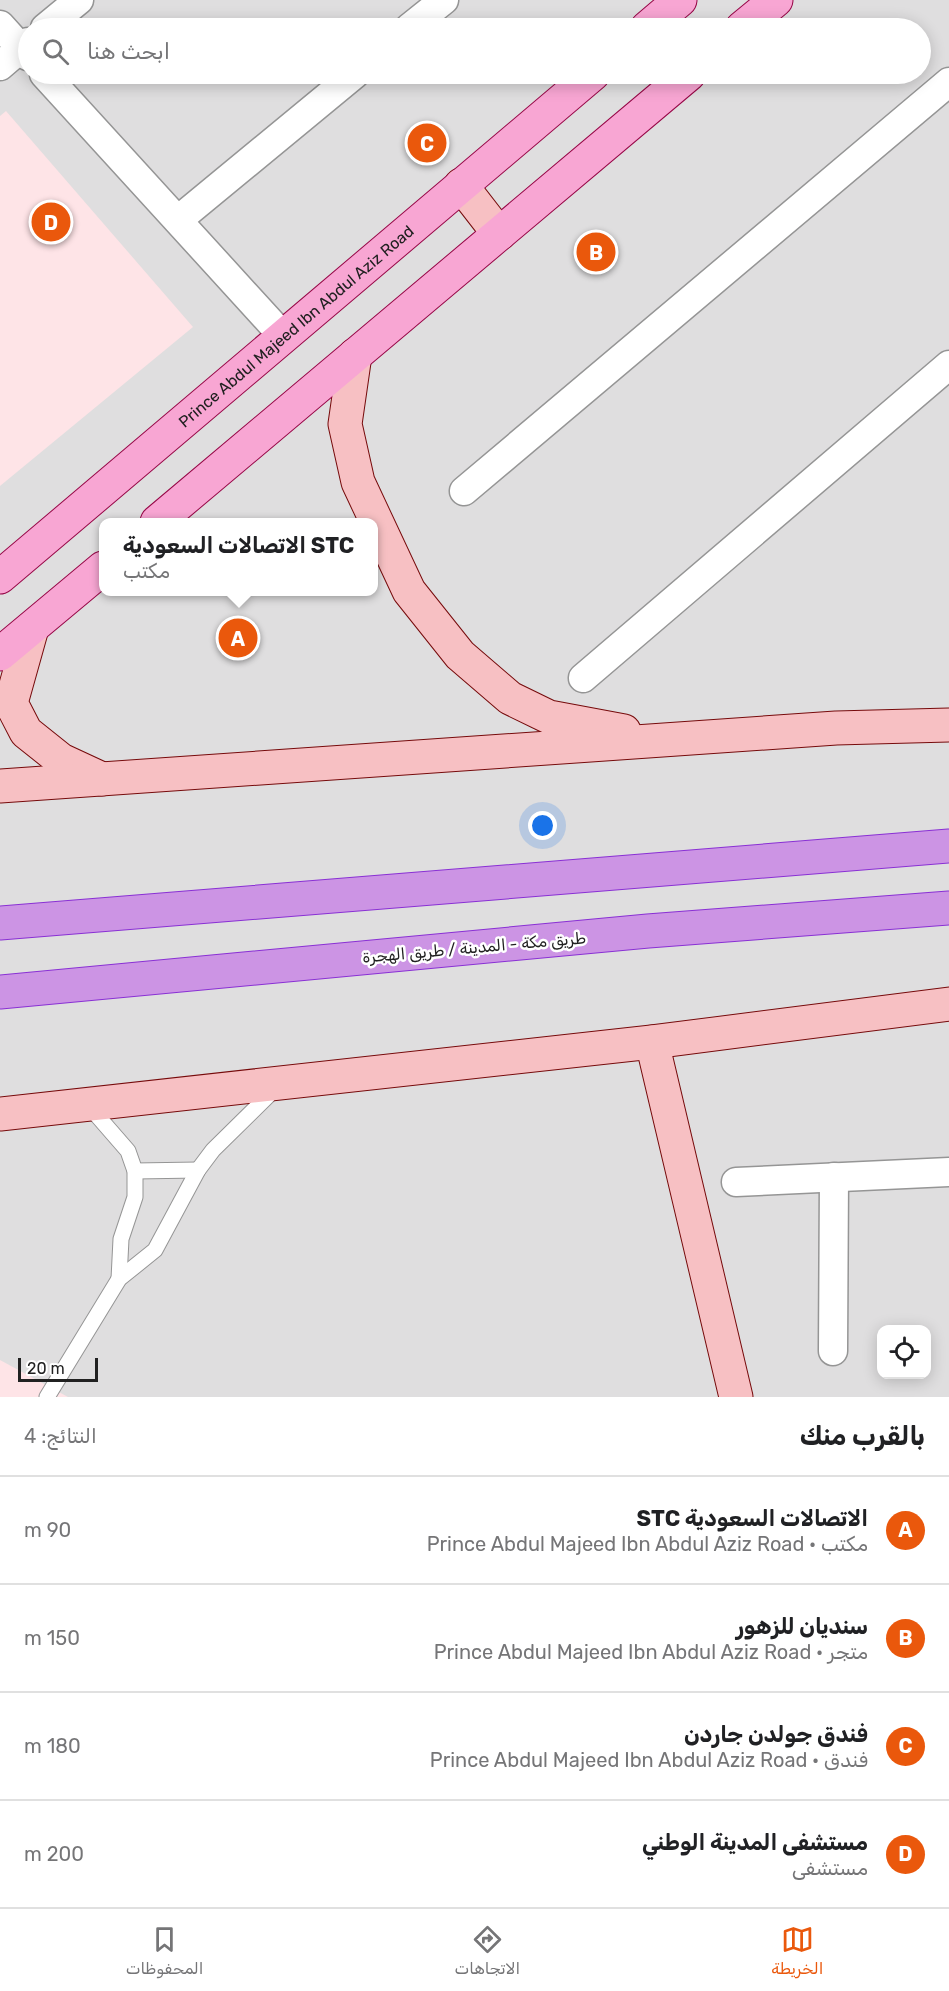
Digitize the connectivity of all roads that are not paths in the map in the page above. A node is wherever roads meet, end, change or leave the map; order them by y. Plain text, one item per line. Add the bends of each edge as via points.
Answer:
1 (79, 0) edge
2 (444, 0) edge
3 (681, 0) edge
4 (776, 0) edge
5 (57, 18) edge
6 (422, 18) edge
7 (659, 18) edge
8 (754, 18) edge
9 (0, 25) edge
10 (18, 50) edge
11 (949, 82) edge
12 (53, 84) edge
13 (343, 84) edge
14 (581, 84) edge
15 (677, 84) edge
16 (461, 186) junction
17 (178, 220) junction
18 (499, 234) junction
19 (283, 336) junction
20 (355, 355) junction
21 (949, 365) edge
22 (464, 491) dead end
23 (162, 518) edge
24 (375, 518) edge
25 (378, 525) edge
26 (99, 571) edge
27 (0, 577) edge
28 (32, 628) junction
29 (0, 654) edge
30 (583, 678) dead end
31 (949, 725) edge
32 (670, 740) junction
33 (104, 780) junction
34 (37, 784) junction
35 (0, 786) edge
36 (0, 796) edge
37 (949, 846) edge
38 (949, 908) edge
39 (0, 923) edge
40 (0, 992) edge
41 (949, 1004) edge
42 (652, 1042) junction
43 (280, 1083) junction
44 (88, 1104) junction
45 (0, 1114) edge
46 (198, 1170) junction
47 (135, 1171) junction
48 (949, 1172) edge
49 (834, 1177) junction
50 (736, 1182) dead end
51 (119, 1279) junction
52 (833, 1352) dead end
53 (735, 1396) edge
54 (47, 1397) edge

1 - 5 street
2 - 6 street
3 - 7 main road
4 - 8 main road
9 - 10 street
11 - 22 street
12 - 17 street
13 - 17 street
14 - 16 main road, Prince Abdul Majeed Ibn Abdul Aziz Road
15 - 18 main road
16 - 18 main road
16 - 19 main road, Prince Abdul Majeed Ibn Abdul Aziz Road
17 - 19 street
18 - 20 main road
19 - 27 main road, Prince Abdul Majeed Ibn Abdul Aziz Road
20 - 23 main road
20 - 24 main road via 345,424 358,482
21 - 30 street
25 - 32 main road via 409,591 460,655 510,698 549,717
26 - 28 main road
28 - 29 main road
28 - 33 main road via 11,703 26,732 61,760
31 - 32 main road via 836,728
32 - 33 main road
33 - 34 main road
34 - 35 main road
34 - 36 main road
37 - 39 highway
38 - 40 highway, طريق مكة - المدينة / طريق الهجرة via 648,931
41 - 42 main road
42 - 43 main road
42 - 53 main road
43 - 44 main road
43 - 46 lane
44 - 45 main road
44 - 47 lane via 128,1151
46 - 47 lane
46 - 51 lane via 155,1250
47 - 51 lane via 135,1197 121,1239
48 - 49 street
49 - 50 street
49 - 52 street
51 - 54 lane

